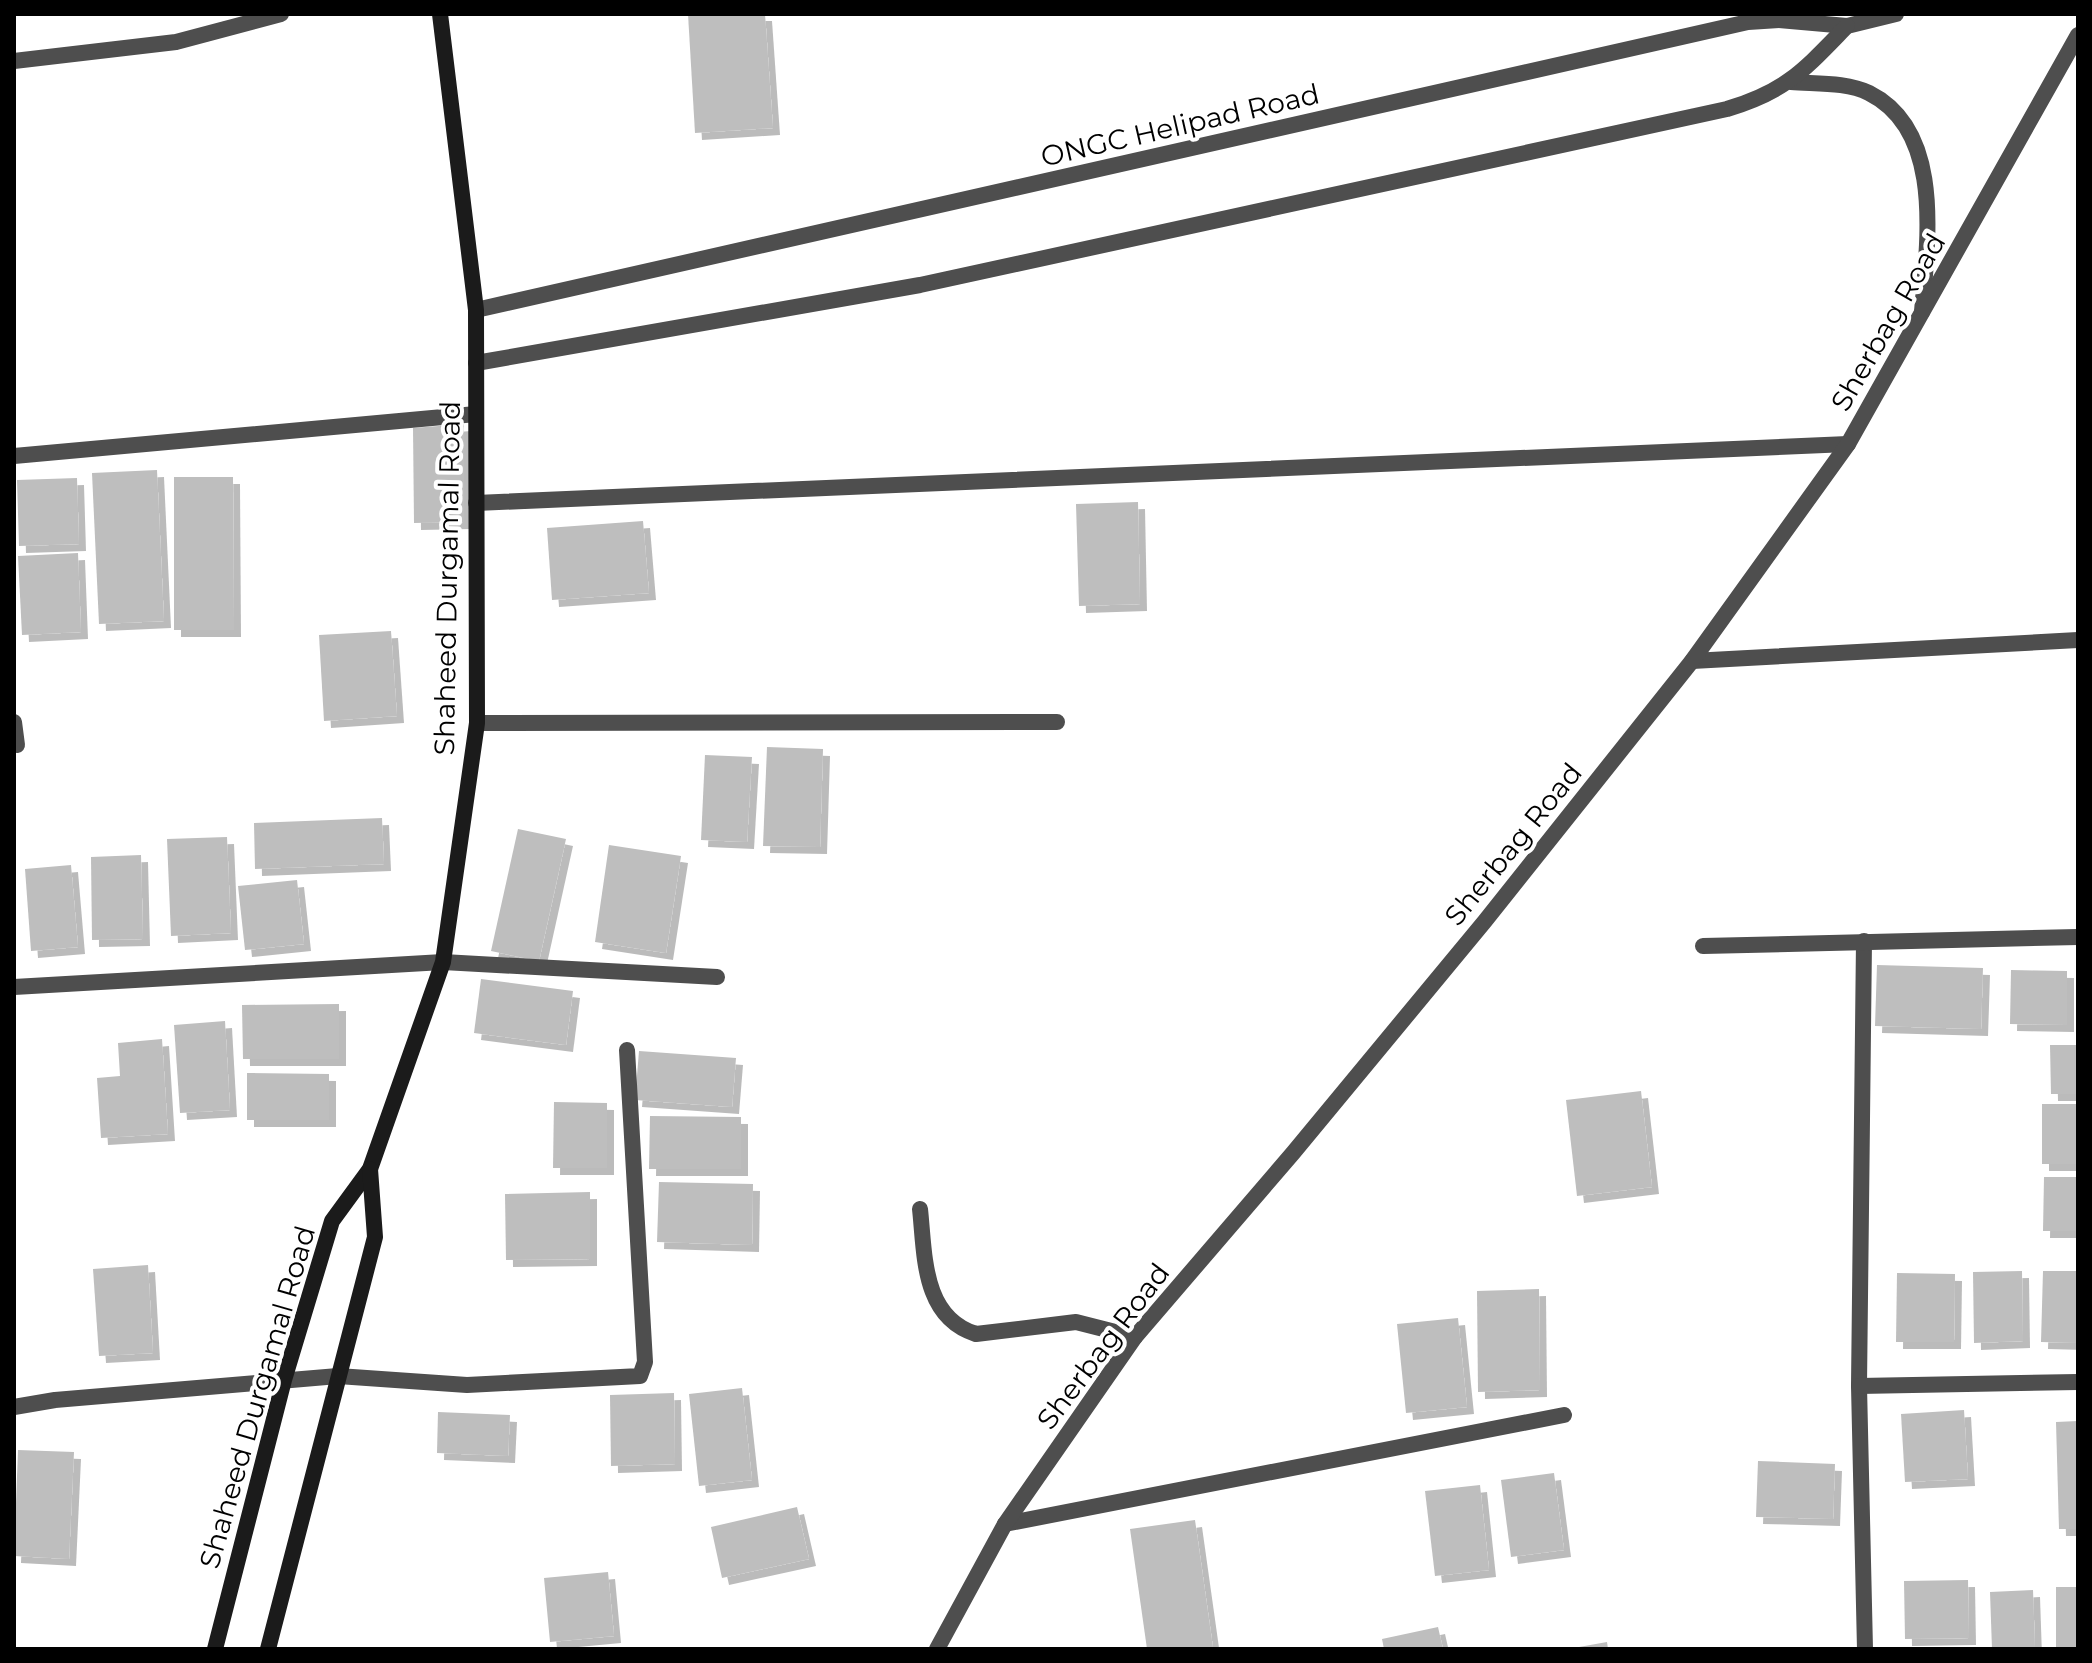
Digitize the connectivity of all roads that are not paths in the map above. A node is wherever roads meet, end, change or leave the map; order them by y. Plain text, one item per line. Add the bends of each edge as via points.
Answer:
1 (281, 14) edge
2 (440, 14) edge
3 (1896, 14) edge
4 (1870, 17) edge
5 (1847, 26) junction
6 (2078, 35) edge
7 (14, 61) edge
8 (1791, 82) junction
9 (476, 310) junction
10 (1921, 318) junction
11 (476, 363) junction
12 (476, 414) junction
13 (1848, 444) junction
14 (14, 456) edge
15 (476, 503) junction
16 (2078, 640) edge
17 (1692, 661) junction
18 (14, 722) edge
19 (1057, 722) dead end
20 (477, 723) junction
21 (17, 745) dead end
22 (2078, 937) edge
23 (1864, 941) junction
24 (1703, 946) dead end
25 (443, 962) junction
26 (717, 977) dead end
27 (14, 987) edge
28 (627, 1050) dead end
29 (370, 1169) junction
30 (920, 1209) dead end
31 (1135, 1337) junction
32 (338, 1376) junction
33 (284, 1380) junction
34 (2078, 1382) edge
35 (1859, 1386) junction
36 (14, 1407) edge
37 (1564, 1415) dead end
38 (1005, 1524) junction
39 (215, 1649) edge
40 (268, 1649) edge
41 (937, 1649) edge
42 (1865, 1649) edge

1 - 7 street via 176,42
2 - 9 street, Shaheed Durgamal Road
3 - 4 street, ONGC Helipad Road
4 - 5 street, ONGC Helipad Road
5 - 8 street
5 - 9 street, ONGC Helipad Road via 1748,22
6 - 10 street, Sherbag Road
8 - 10 street via 1869,93 1904,121 1920,154 1923,175
8 - 11 street via 1765,98 1727,109 920,285
9 - 11 street, Shaheed Durgamal Road
10 - 13 street, Sherbag Road
11 - 12 street, Shaheed Durgamal Road
12 - 14 street
12 - 15 street, Shaheed Durgamal Road
13 - 15 street
13 - 17 street, Sherbag Road
15 - 20 street, Shaheed Durgamal Road
16 - 17 street
17 - 31 street, Sherbag Road via 1404,1019
18 - 21 street
19 - 20 street
20 - 25 street, Shaheed Durgamal Road
22 - 23 street
23 - 24 street
23 - 35 street
25 - 26 street
25 - 27 street
25 - 29 street, Shaheed Durgamal Road
28 - 32 street via 645,1362 640,1376 467,1385
29 - 32 street, Shaheed Durgamal Road via 375,1237
29 - 33 street, Shaheed Durgamal Road via 332,1221
30 - 31 street via 929,1285 943,1314 962,1330 976,1334 1076,1322
31 - 38 street, Sherbag Road
32 - 33 street
32 - 40 street, Shaheed Durgamal Road
33 - 36 street
33 - 39 street, Shaheed Durgamal Road
34 - 35 street
35 - 42 street
37 - 38 street
38 - 41 street, Sherbag Road

